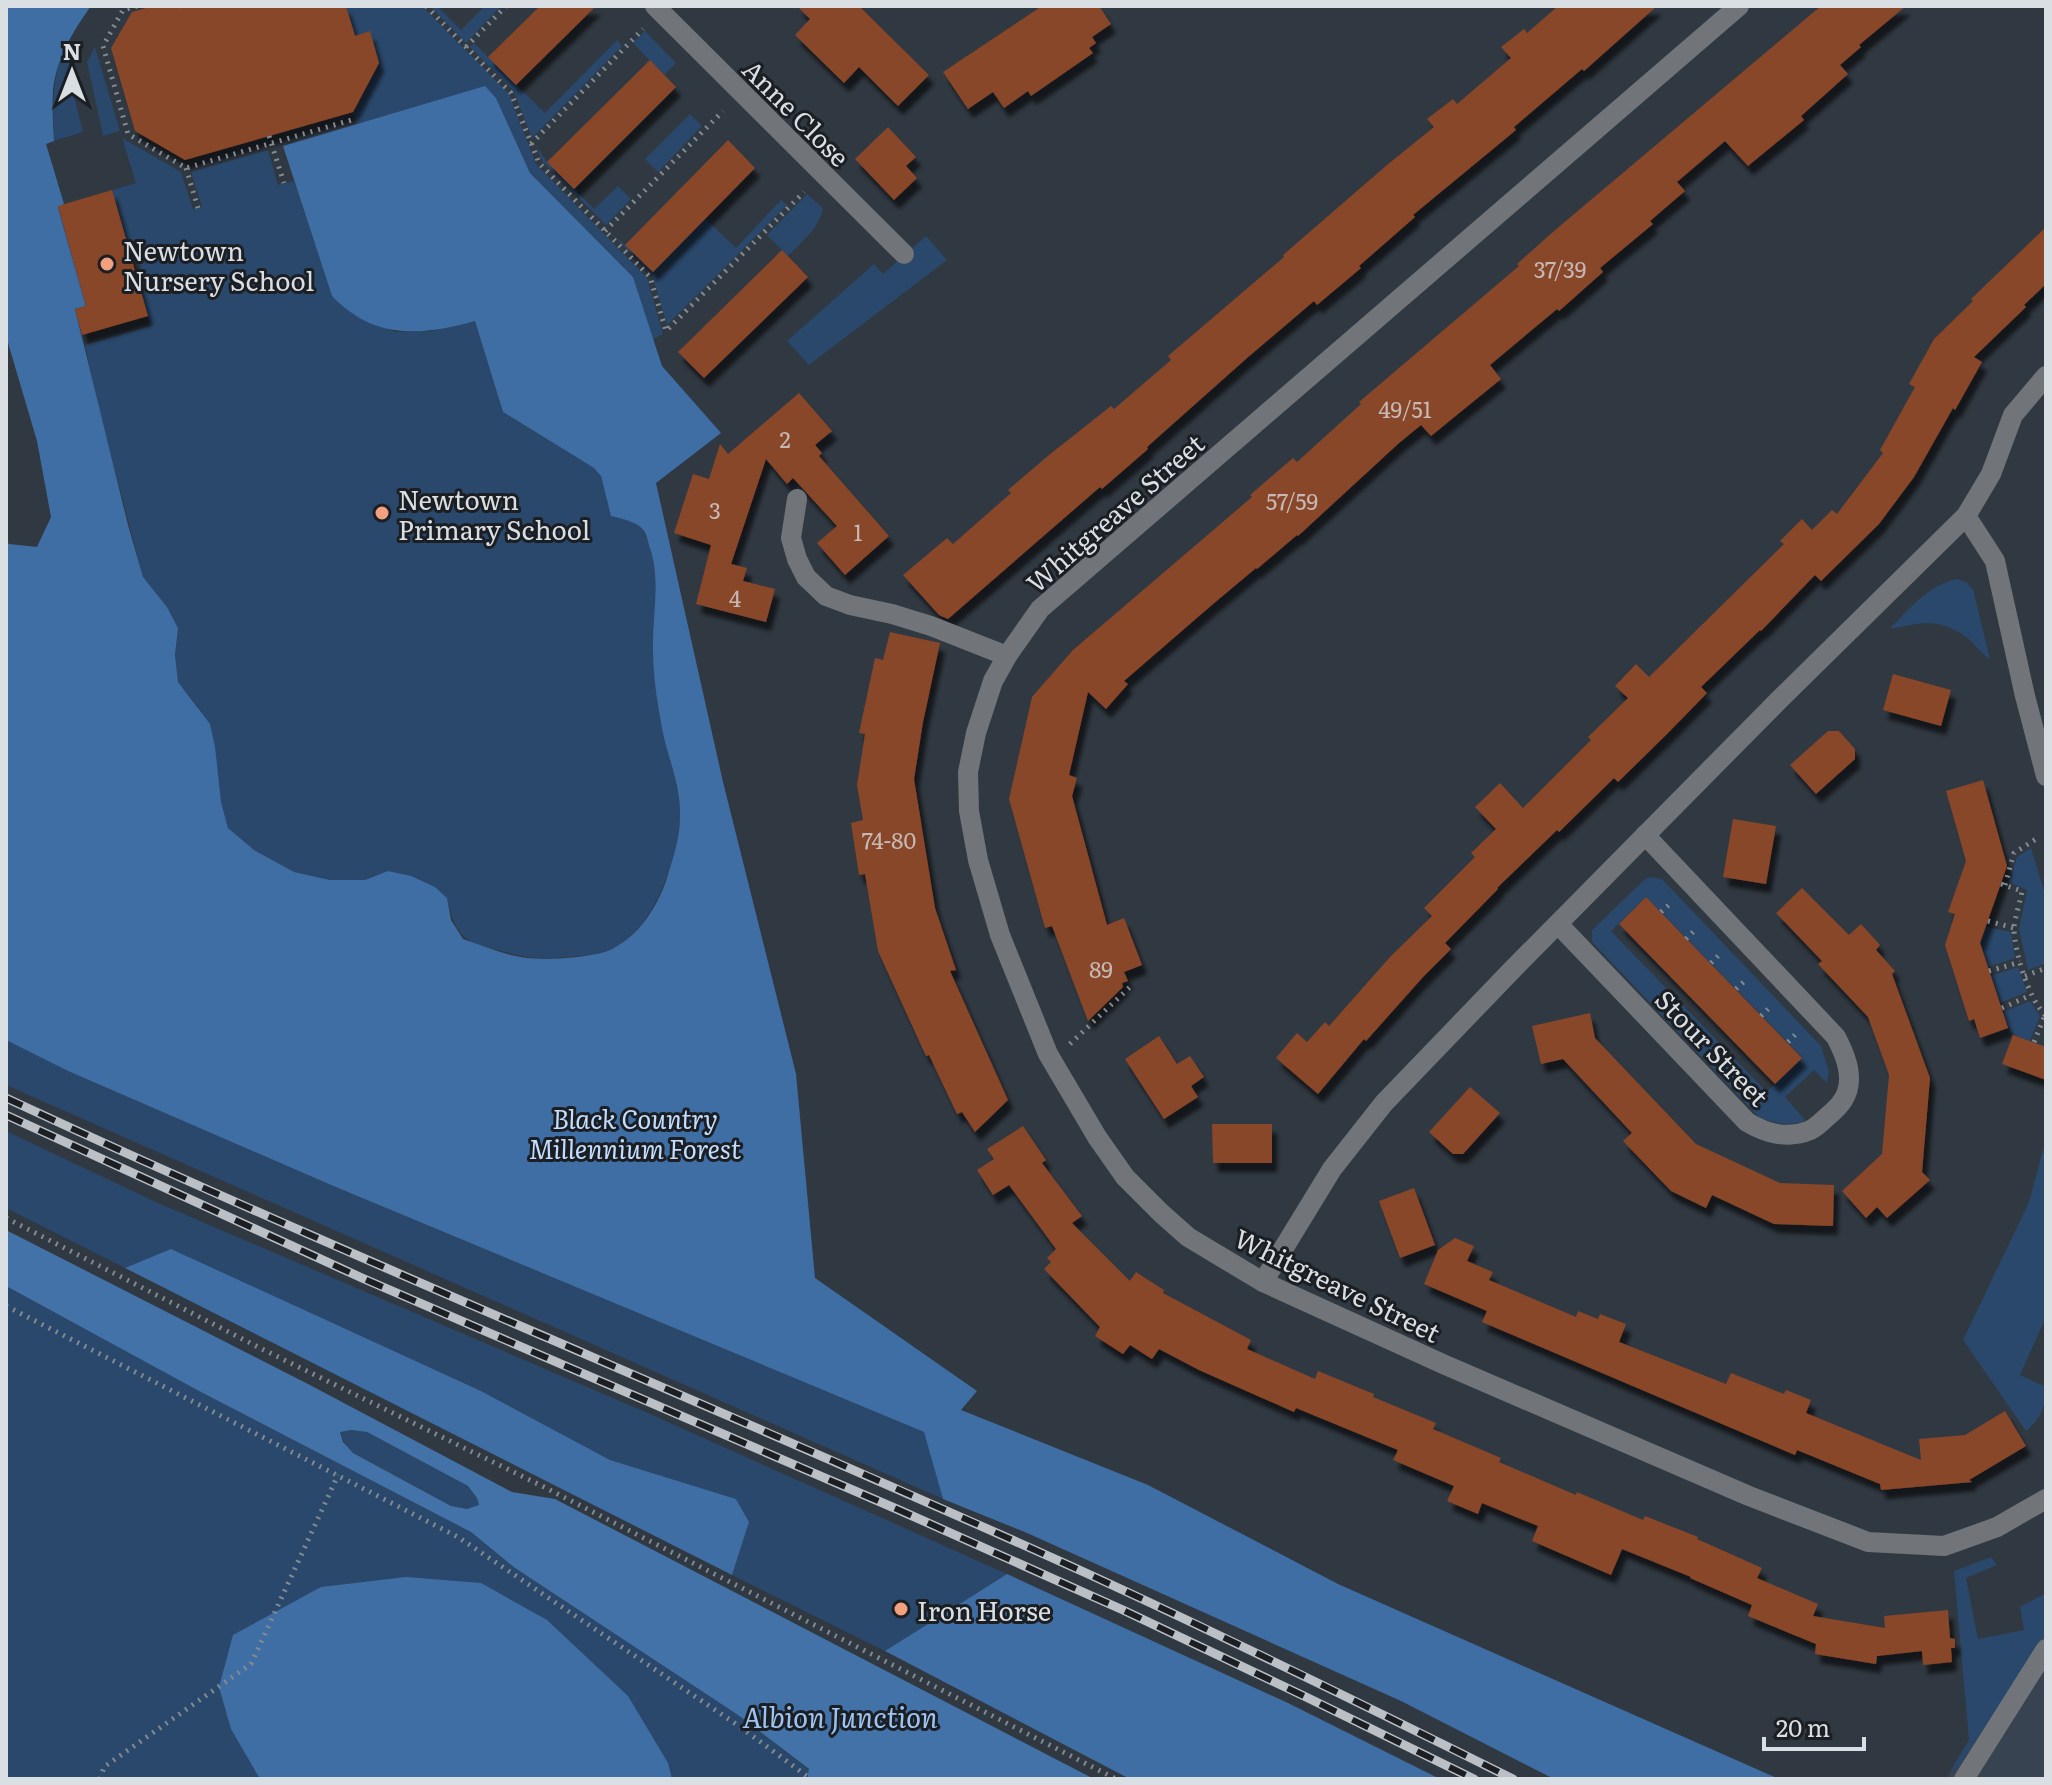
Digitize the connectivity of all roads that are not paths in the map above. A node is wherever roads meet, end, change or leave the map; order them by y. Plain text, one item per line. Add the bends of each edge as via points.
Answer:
1 (655, 6) edge
2 (1739, 6) edge
3 (904, 254) dead end
4 (2046, 376) edge
5 (797, 499) dead end
6 (1966, 516) junction
7 (1007, 656) junction
8 (2046, 776) edge
9 (1645, 835) junction
10 (1558, 924) junction
11 (1263, 1282) junction
12 (2046, 1499) edge
13 (2046, 1649) edge
14 (1964, 1779) edge

1 - 3 street, Anne Close
2 - 7 street, Whitgreave Street via 1040,609
4 - 6 street via 2013,415 1991,474
5 - 7 street via 791,538 797,559 806,577 826,596 931,626
6 - 8 street via 1995,561
6 - 9 street
7 - 11 street, Whitgreave Street via 976,733 968,772 969,811 1000,935 1048,1054 1125,1177 1188,1237
9 - 10 street
9 - 10 street, Stour Street via 1836,1037 1849,1077 1838,1108 1809,1131 1798,1133 1767,1133 1747,1122
10 - 11 street via 1384,1103 1332,1169
11 - 12 street, Whitgreave Street via 1749,1496 1868,1542 1944,1546 1997,1527
13 - 14 street

